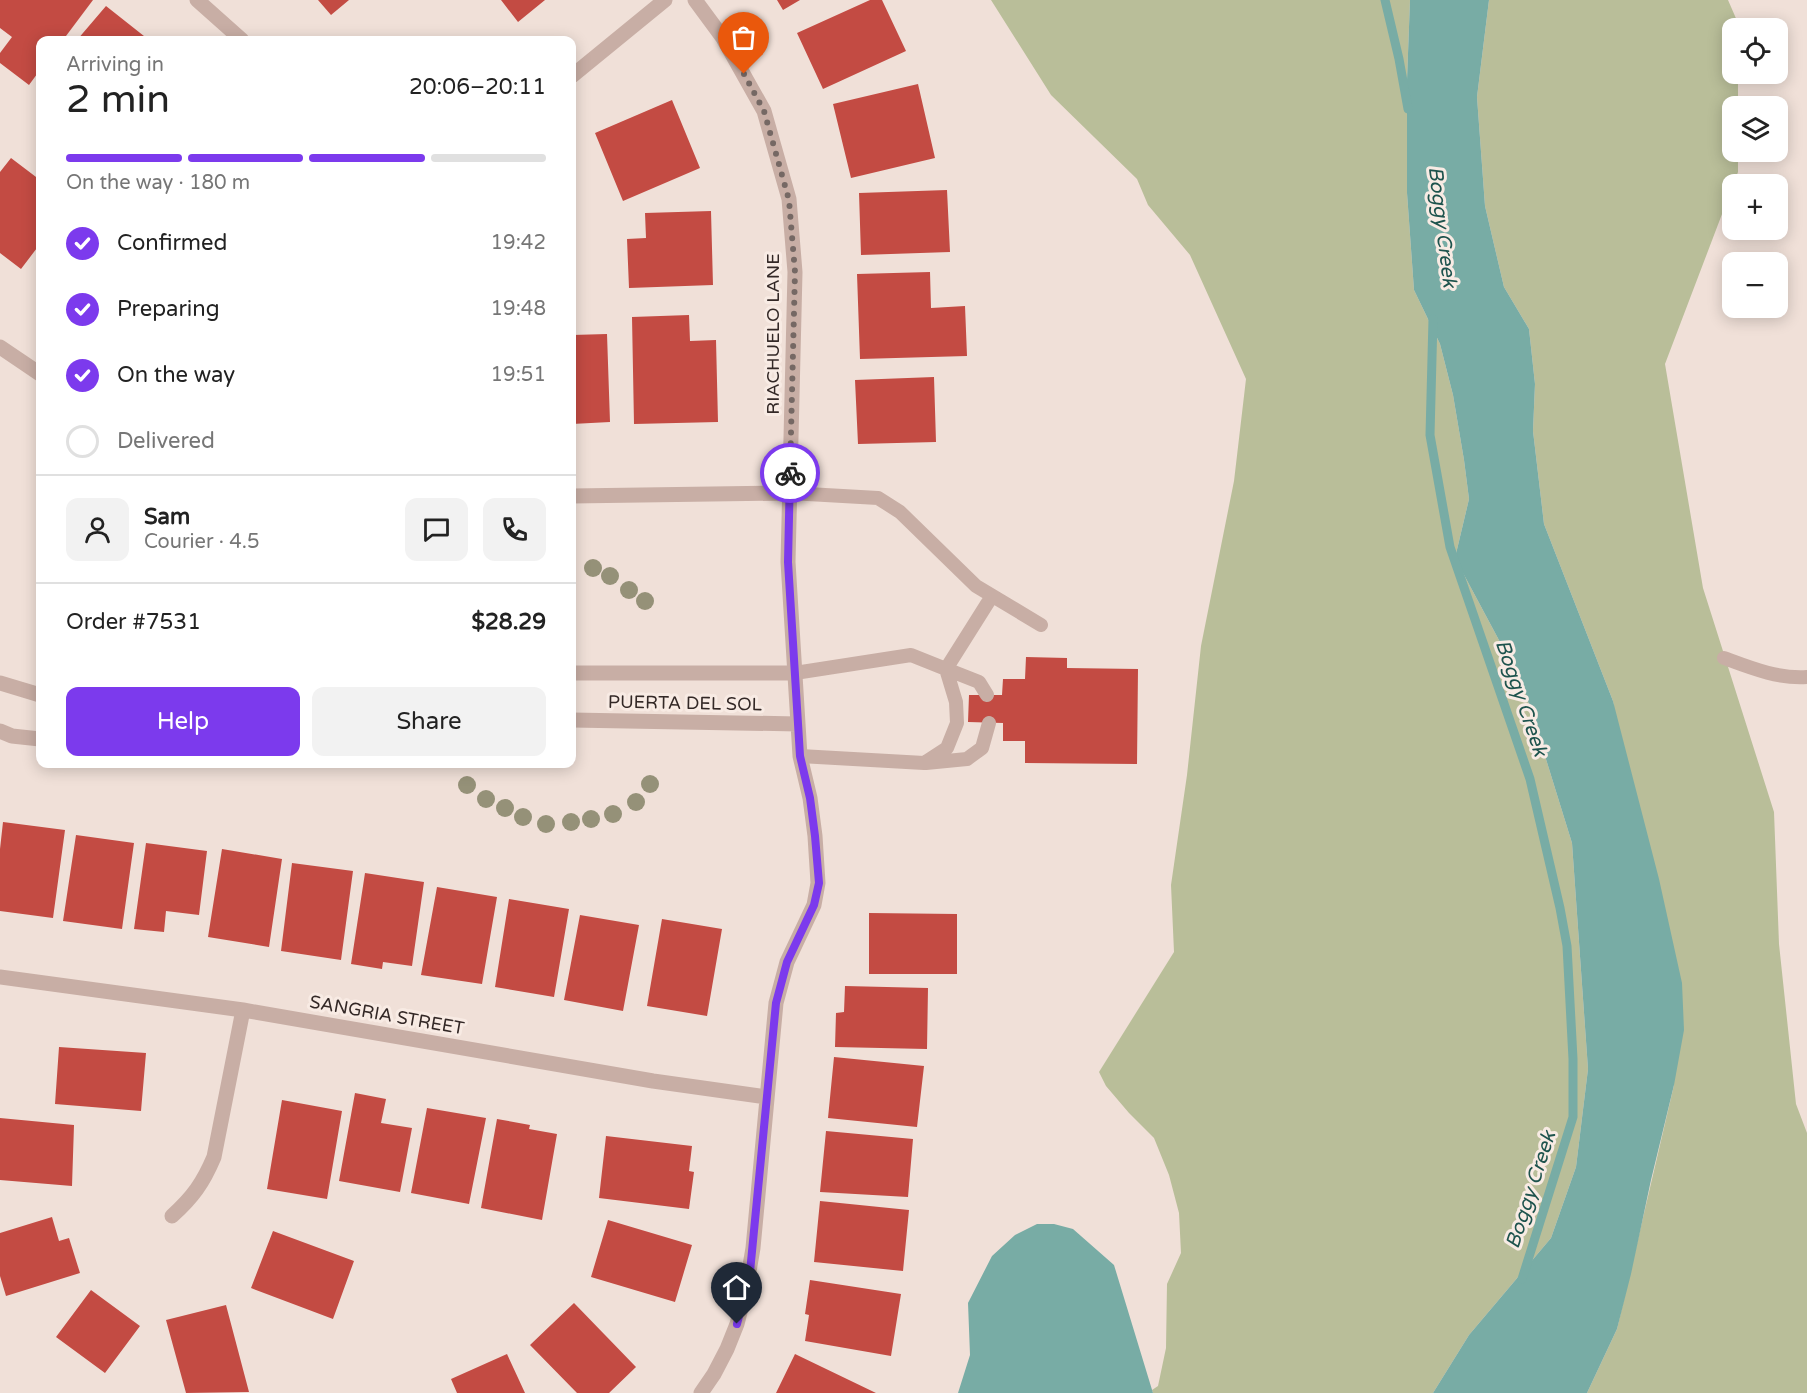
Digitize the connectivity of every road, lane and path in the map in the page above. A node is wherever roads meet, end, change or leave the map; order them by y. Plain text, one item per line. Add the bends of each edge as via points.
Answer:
1 (197, 0) edge
2 (665, 0) edge
3 (694, 0) edge
4 (238, 36) edge
5 (576, 73) edge
6 (0, 347) edge
7 (36, 371) edge
8 (790, 494) junction
9 (576, 496) edge
10 (992, 596) junction
11 (1041, 625) dead end
12 (1724, 658) dead end
13 (945, 669) junction
14 (576, 673) edge
15 (795, 673) junction
16 (1807, 677) edge
17 (0, 683) edge
18 (36, 694) edge
19 (987, 695) dead end
20 (576, 720) edge
21 (989, 723) dead end
22 (798, 724) junction
23 (0, 731) edge
24 (36, 739) edge
25 (800, 756) junction
26 (924, 763) junction
27 (0, 976) edge
28 (243, 1010) junction
29 (767, 1097) junction
30 (172, 1216) dead end
31 (701, 1393) edge

1 - 4 street
2 - 5 street
3 - 8 street, RIACHUELO LANE via 723,38 764,111 789,200 795,272
6 - 7 street
8 - 9 street
8 - 10 lane via 878,498 900,512 976,586
8 - 15 street, RIACHUELO LANE via 788,562
10 - 11 lane
10 - 13 lane
12 - 16 lane via 1760,672
13 - 15 lane via 911,655
13 - 19 lane via 980,682
13 - 26 lane via 956,702 957,723 947,748
14 - 15 street, PUERTA DEL SOL
15 - 22 street, RIACHUELO LANE
17 - 18 street
20 - 22 street, PUERTA DEL SOL
21 - 26 lane via 982,748 967,759
22 - 25 street, RIACHUELO LANE
23 - 24 street
25 - 26 lane
25 - 29 street, RIACHUELO LANE via 810,798 819,883 814,905 780,982
27 - 28 street, SANGRIA STREET
28 - 29 street, SANGRIA STREET
28 - 30 street via 214,1157 205,1179
29 - 31 street via 746,1289 727,1349

